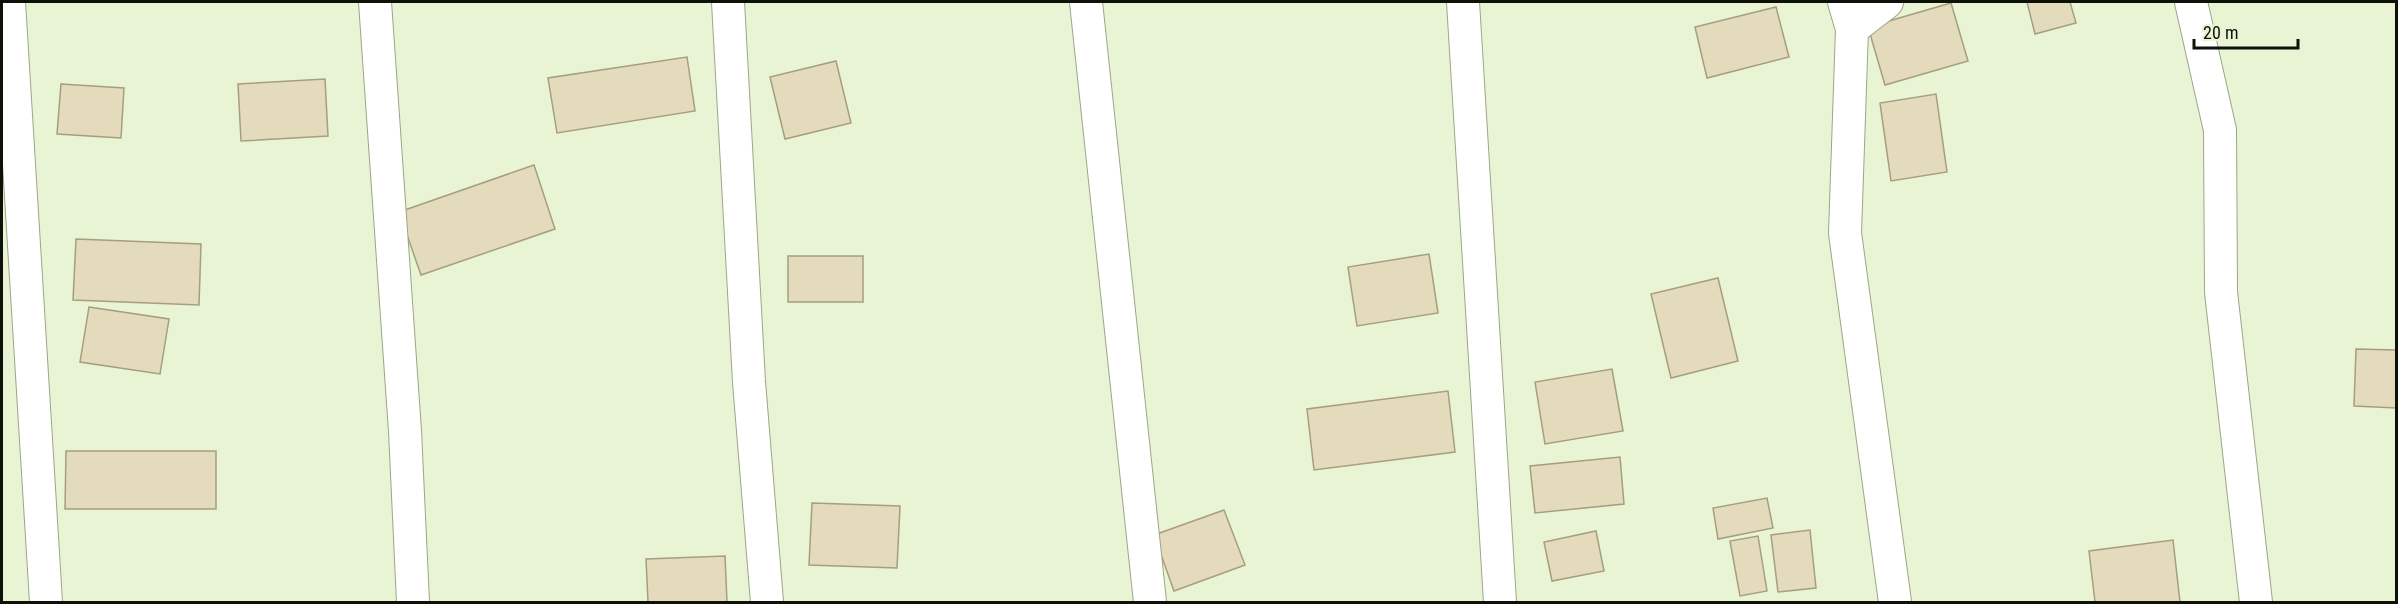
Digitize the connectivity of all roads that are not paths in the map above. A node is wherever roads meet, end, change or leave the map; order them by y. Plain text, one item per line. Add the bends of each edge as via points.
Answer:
1 (9, 2) edge
2 (375, 2) edge
3 (728, 2) edge
4 (1086, 2) edge
5 (1462, 2) edge
6 (1887, 2) edge
7 (2191, 2) edge
8 (1848, 15) edge
9 (46, 603) edge
10 (413, 603) edge
11 (767, 603) edge
12 (1150, 603) edge
13 (1500, 603) edge
14 (1895, 603) edge
15 (2256, 603) edge

1 - 9 street
2 - 10 street
3 - 11 street via 749,382
4 - 12 street
5 - 13 street
6 - 8 street
7 - 15 street via 2220,130 2221,291
8 - 14 street via 1845,233

